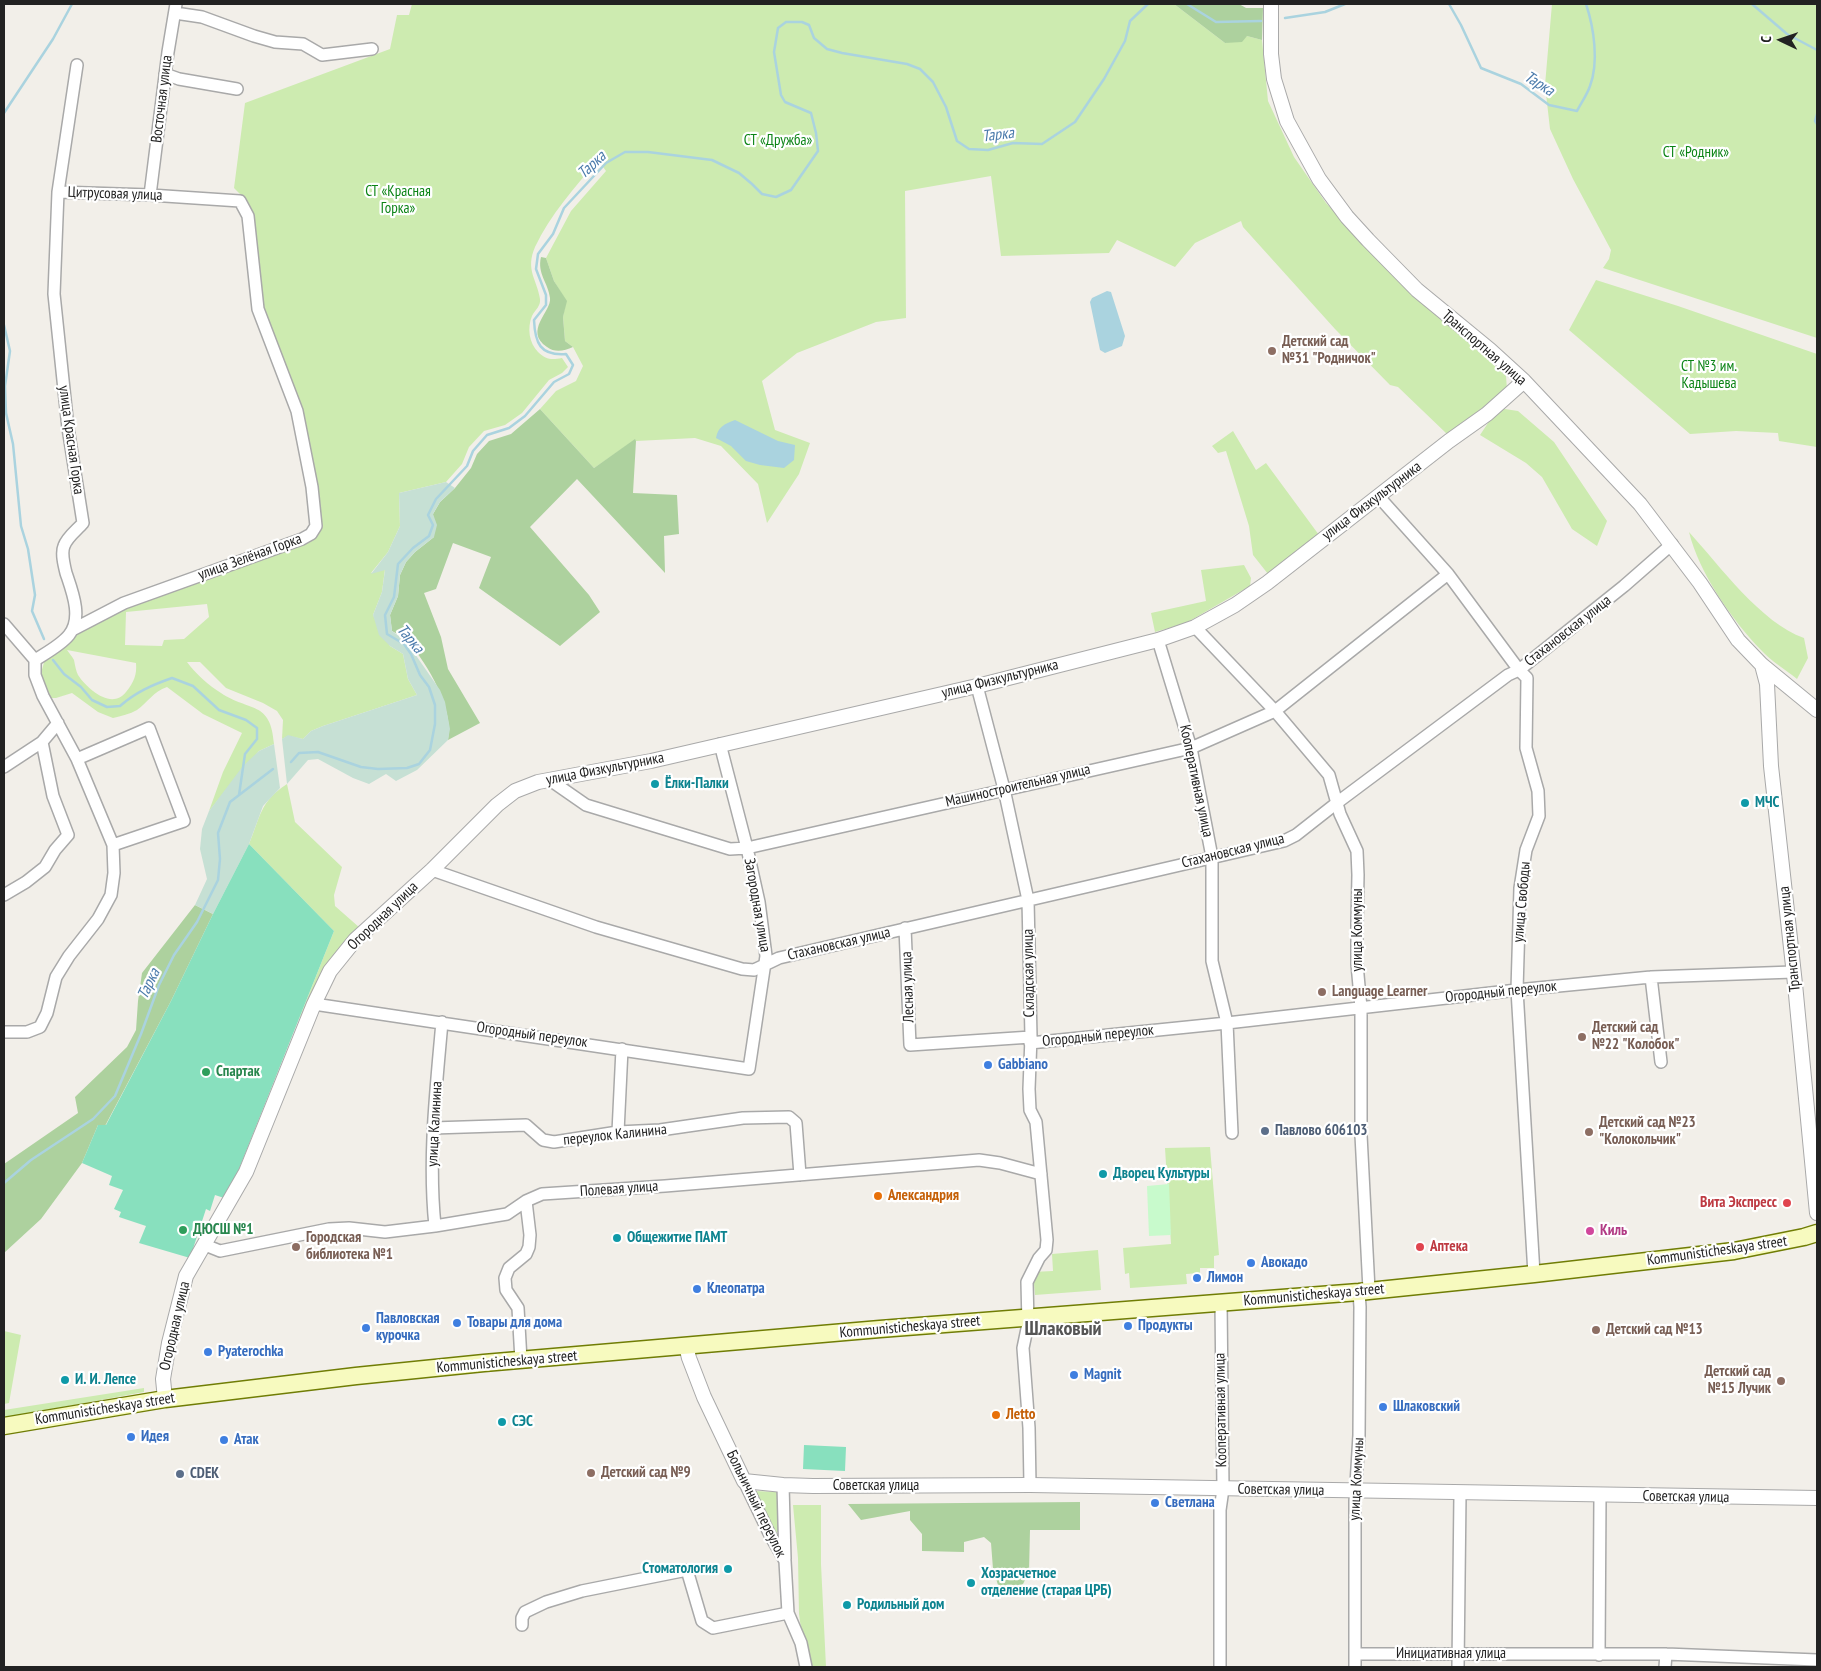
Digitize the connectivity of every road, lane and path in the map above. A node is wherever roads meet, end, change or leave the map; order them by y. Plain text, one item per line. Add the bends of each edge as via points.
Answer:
1 (1271, 4) edge
2 (175, 8) edge
3 (372, 49) dead end
4 (77, 65) dead end
5 (165, 74) junction
6 (236, 90) dead end
7 (58, 192) junction
8 (150, 195) junction
9 (1524, 381) junction
10 (297, 411) joint
11 (1378, 497) junction
12 (1672, 544) junction
13 (1448, 574) junction
14 (4, 624) edge
15 (1194, 627) junction
16 (74, 629) junction
17 (1158, 640) junction
18 (35, 660) junction
19 (1762, 665) junction
20 (1519, 670) junction
21 (977, 686) junction
22 (1817, 710) edge
23 (1275, 711) junction
24 (58, 723) junction
25 (42, 742) junction
26 (720, 744) junction
27 (1191, 748) junction
28 (78, 759) junction
29 (4, 767) edge
30 (550, 780) junction
31 (1004, 789) junction
32 (1338, 802) junction
33 (112, 845) junction
34 (747, 848) junction
35 (1212, 857) junction
36 (432, 870) junction
37 (4, 895) edge
38 (1028, 900) junction
39 (905, 928) junction
40 (766, 963) junction
41 (1794, 972) junction
42 (1650, 977) junction
43 (1516, 990) junction
44 (314, 1004) junction
45 (1361, 1008) junction
46 (442, 1022) junction
47 (1226, 1023) junction
48 (4, 1032) edge
49 (1030, 1040) junction
50 (910, 1045) joint
51 (622, 1049) junction
52 (1661, 1062) dead end
53 (749, 1069) joint
54 (433, 1128) junction
55 (618, 1132) junction
56 (1232, 1133) dead end
57 (1041, 1174) junction
58 (800, 1175) junction
59 (526, 1201) junction
60 (1817, 1213) edge
61 (435, 1226) junction
62 (1817, 1233) edge
63 (205, 1245) junction
64 (1534, 1274) junction
65 (1364, 1291) junction
66 (1221, 1302) junction
67 (1027, 1318) junction
68 (686, 1346) junction
69 (521, 1360) junction
70 (165, 1399) junction
71 (4, 1426) edge
72 (744, 1481) junction
73 (783, 1485) junction
74 (1030, 1485) junction
75 (1222, 1489) junction
76 (1355, 1491) junction
77 (1460, 1494) junction
78 (1600, 1496) junction
79 (1817, 1498) edge
80 (784, 1561) junction
81 (788, 1613) junction
82 (522, 1625) dead end
83 (1458, 1653) junction
84 (1355, 1654) junction
85 (1666, 1654) junction
86 (1599, 1655) junction
87 (1817, 1660) edge
88 (1761, 1662) edge
89 (806, 1667) edge
90 (1220, 1667) edge
91 (1355, 1667) edge
92 (1458, 1667) edge
93 (1665, 1667) edge

1 - 9 street, Транспортная улица via 1274,79 1291,128 1319,179 1347,217 1417,290
2 - 3 street via 254,36 303,44 322,55
2 - 5 street, Восточная улица
4 - 7 street, Цитрусовая улица
5 - 6 street
5 - 8 street, Восточная улица
7 - 8 street, Цитрусовая улица
7 - 16 street, улица Красная Горка via 54,294 68,428 83,523 66,540 63,549 75,602
8 - 10 street, Цитрусовая улица via 240,200 248,216 258,308
9 - 11 street, улица Физкультурника via 1487,414
9 - 12 street, Транспортная улица via 1640,504
10 - 16 street, улица Зелёная Горка via 312,487 316,526 311,534 124,603
11 - 13 street, улица Свободы
11 - 15 street, улица Физкультурника via 1267,583
12 - 19 street, Транспортная улица via 1738,640
12 - 20 street, Стахановская улица
13 - 20 street, улица Свободы
13 - 23 street, Машиностроительная улица
14 - 18 street
15 - 17 street, улица Физкультурника
15 - 23 street, улица Коммуны
16 - 18 street via 68,637
17 - 21 street, улица Физкультурника
17 - 27 street, Кооперативная улица
18 - 24 street via 35,674 43,696
19 - 22 street, Транспортная улица
19 - 41 street, Транспортная улица via 1767,684 1771,766
20 - 32 street, Стахановская улица
20 - 43 street, улица Свободы via 1527,678 1526,748 1538,791 1539,816 1526,850 1520,888
21 - 26 street, улица Физкультурника
21 - 31 street, Складская улица
23 - 27 street, Машиностроительная улица
23 - 32 street, улица Коммуны via 1329,775
24 - 25 street
24 - 28 street
25 - 29 street
25 - 37 street via 53,796 68,835 45,868
26 - 30 street, улица Физкультурника
26 - 34 street, Загородная улица
27 - 31 street, Машиностроительная улица
27 - 35 street, Кооперативная улица
28 - 33 street
28 - 33 street via 150,728 184,821
30 - 34 street, Машиностроительная улица via 586,805 730,849
30 - 36 street, улица Физкультурника via 514,791
31 - 34 street, Машиностроительная улица
31 - 38 street, Складская улица
32 - 35 street, Стахановская улица via 1284,841
32 - 45 street, улица Коммуны via 1356,851
33 - 48 street via 114,873 110,895 98,919 68,956 56,978 40,1027 27,1032
34 - 40 street, Загородная улица via 759,902
35 - 38 street, Стахановская улица
35 - 47 street, Кооперативная улица via 1212,961
36 - 40 street, Огородная улица via 596,927 735,968 754,970
36 - 44 street, Огородная улица via 355,940 330,972
38 - 39 street, Стахановская улица
38 - 49 street, Складская улица
39 - 40 street, Стахановская улица
39 - 50 street, Лесная улица
40 - 53 street, Загородная улица
41 - 42 street, Огородный переулок
41 - 60 street, Транспортная улица
42 - 43 street, Огородный переулок
42 - 52 street
43 - 45 street, Огородный переулок
43 - 64 street, улица Свободы
44 - 46 street, Огородный переулок
44 - 63 street, Огородная улица via 246,1172
45 - 47 street, Огородный переулок
45 - 65 street, улица Коммуны
46 - 51 street, Огородный переулок
46 - 54 street, улица Калинина
47 - 49 street, Огородный переулок
47 - 56 street, Кооперативная улица
49 - 50 street, Огородный переулок
49 - 57 street, Складская улица via 1030,1110 1036,1122
51 - 53 street, Огородный переулок
51 - 55 street
54 - 55 street, переулок Калинина via 526,1124 543,1140 554,1142
54 - 61 street, улица Калинина
55 - 58 street, переулок Калинина via 660,1130 743,1118 789,1117 796,1123
57 - 58 street, Полевая улица via 979,1160
57 - 67 street, Складская улица via 1048,1240 1028,1282
58 - 59 street, Полевая улица via 542,1194
59 - 61 street, Полевая улица via 507,1214
59 - 69 street via 529,1248 509,1268 505,1278 506,1290 518,1308
61 - 63 street, Полевая улица via 385,1232 348,1228 329,1230 220,1252
62 - 64 main road, Kommunisticheskaya street via 1734,1251
63 - 70 street, Огородная улица via 186,1276 169,1343 163,1379
64 - 65 main road, Kommunisticheskaya street
65 - 66 main road, Kommunisticheskaya street
65 - 76 street, улица Коммуны via 1360,1307
66 - 67 main road, Kommunisticheskaya street
66 - 75 street, Кооперативная улица
67 - 68 main road, Kommunisticheskaya street
67 - 74 street, Складская улица via 1023,1348 1030,1428
68 - 69 main road, Kommunisticheskaya street
68 - 72 street, Больничный переулок via 704,1397
69 - 70 main road, Kommunisticheskaya street
70 - 71 main road, Kommunisticheskaya street
72 - 73 street, Советская улица
72 - 80 street, Больничный переулок
73 - 74 street, Советская улица
73 - 80 street
74 - 75 street, Советская улица
75 - 76 street, Советская улица
75 - 90 street, Кооперативная улица
76 - 77 street, Советская улица
76 - 84 street, улица Коммуны
77 - 78 street, Советская улица
77 - 83 street
78 - 79 street, Советская улица
78 - 86 street
80 - 81 street, Больничный переулок
81 - 82 street via 713,1628 702,1621 687,1570 582,1591 546,1602 525,1612
81 - 89 street, Больничный переулок via 801,1643
83 - 84 street, Инициативная улица
83 - 86 street, Инициативная улица
83 - 92 street
84 - 91 street, улица Коммуны
85 - 86 street, Инициативная улица
85 - 88 street, Инициативная улица
85 - 93 street
87 - 88 street, Инициативная улица

